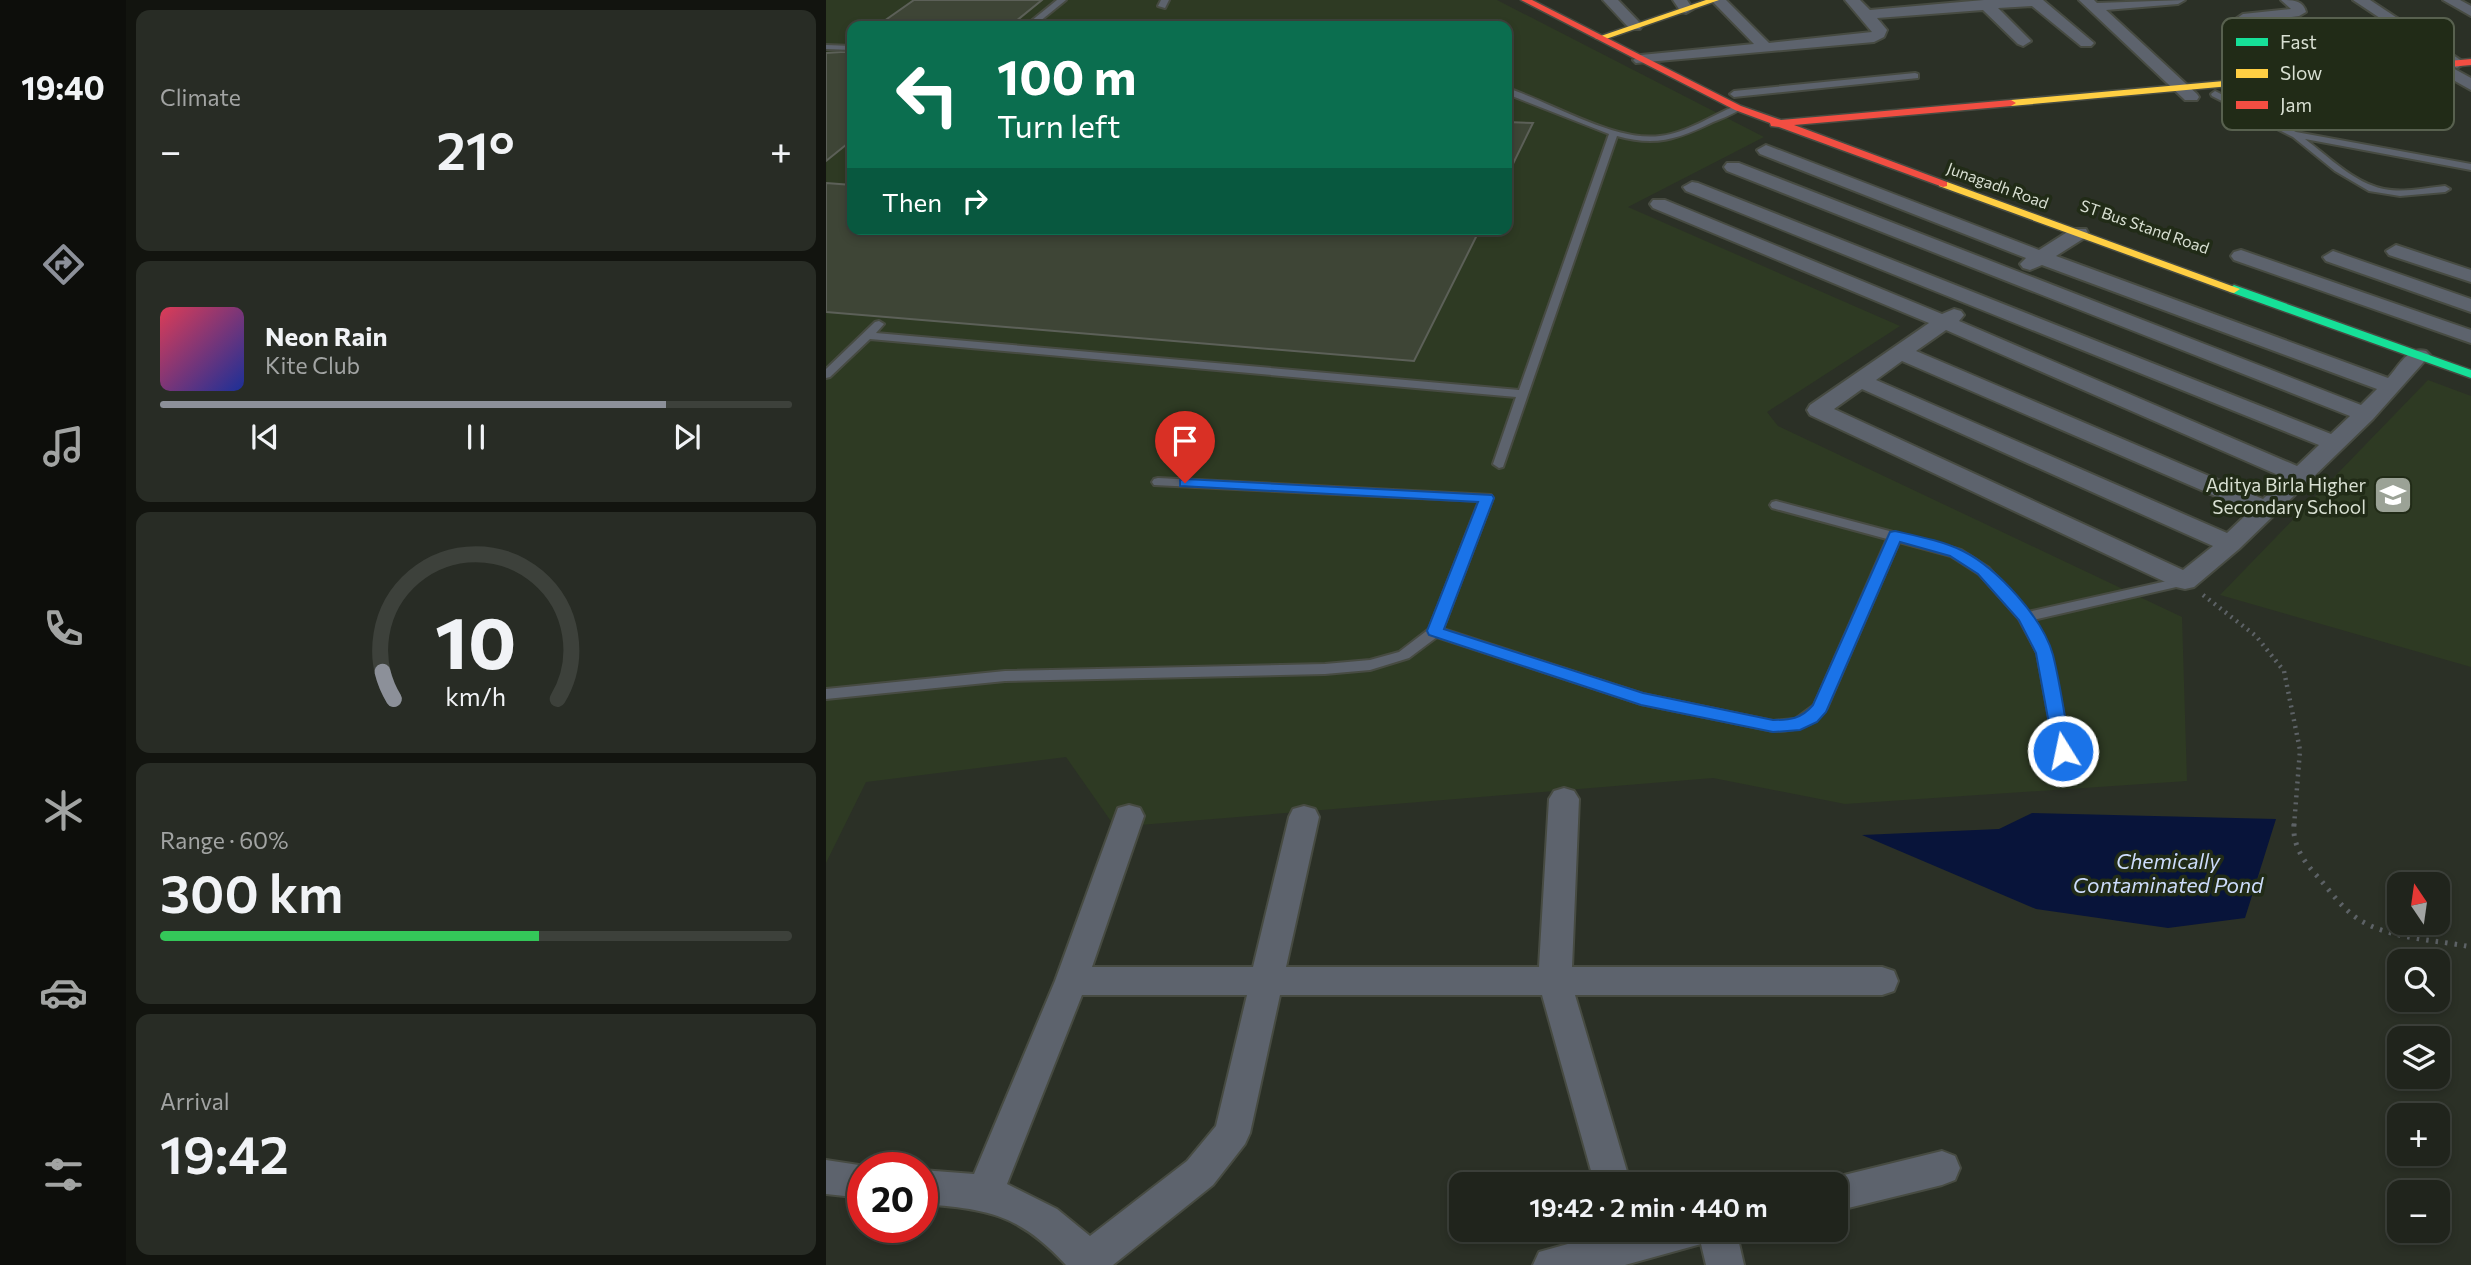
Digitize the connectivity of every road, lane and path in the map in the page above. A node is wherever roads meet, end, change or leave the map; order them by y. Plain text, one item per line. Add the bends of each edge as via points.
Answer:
1 (1062, 0) edge
2 (1525, 0) edge
3 (1542, 0) edge
4 (1610, 0) edge
5 (1716, 0) edge
6 (1852, 0) edge
7 (2178, 0) edge
8 (2288, 0) edge
9 (2360, 0) edge
10 (2450, 0) edge
11 (1985, 4) junction
12 (2091, 4) edge
13 (1683, 5) edge
14 (2471, 12) edge
15 (1866, 15) junction
16 (2243, 18) edge
17 (2386, 18) edge
18 (1035, 21) edge
19 (1635, 26) junction
20 (1607, 35) junction
21 (2023, 41) dead end
22 (2086, 43) dead end
23 (1764, 46) junction
24 (826, 47) edge
25 (847, 48) edge
26 (1662, 57) junction
27 (1642, 60) junction
28 (2458, 67) edge
29 (1915, 76) dead end
30 (2471, 85) edge
31 (2222, 89) edge
32 (2186, 92) junction
33 (1512, 93) edge
34 (2222, 93) edge
35 (2215, 94) junction
36 (2222, 98) edge
37 (1736, 101) junction
38 (1797, 127) junction
39 (2285, 130) edge
40 (1819, 131) junction
41 (1614, 132) junction
42 (2293, 134) junction
43 (1766, 150) junction
44 (1733, 167) junction
45 (2471, 167) edge
46 (1692, 187) junction
47 (2445, 189) dead end
48 (2080, 233) junction
49 (2396, 251) dead end
50 (2241, 256) dead end
51 (2040, 257) junction
52 (2333, 257) dead end
53 (2013, 276) junction
54 (2471, 276) edge
55 (1977, 300) junction
56 (2471, 306) edge
57 (1944, 322) junction
58 (879, 324) dead end
59 (867, 335) junction
60 (2471, 337) edge
61 (1902, 353) junction
62 (2419, 355) junction
63 (2471, 359) edge
64 (2471, 374) edge
65 (826, 375) edge
66 (1861, 381) junction
67 (2392, 387) junction
68 (1523, 394) junction
69 (2365, 414) junction
70 (2334, 443) junction
71 (1499, 464) dead end
72 (2300, 476) junction
73 (1158, 482) dead end
74 (1776, 505) dead end
75 (2267, 509) junction
76 (1895, 536) junction
77 (2231, 544) junction
78 (2185, 581) junction
79 (2025, 617) junction
80 (1435, 631) junction
81 (826, 694) edge
82 (2063, 751) dead end
83 (1564, 799) dead end
84 (1129, 816) dead end
85 (1304, 817) dead end
86 (2471, 947) edge
87 (1071, 981) junction
88 (1267, 981) junction
89 (1882, 981) dead end
90 (1555, 982) junction
91 (1942, 1168) dead end
92 (1609, 1172) edge
93 (826, 1177) edge
94 (847, 1179) edge
95 (938, 1189) edge
96 (1848, 1191) edge
97 (985, 1194) junction
98 (1618, 1242) edge
99 (1720, 1242) edge
100 (1088, 1263) edge
101 (1552, 1265) edge
102 (1725, 1265) edge

1 - 18 lane
2 - 20 main road
3 - 20 main road, ST Bus Stand Road
4 - 19 street
5 - 13 main road
5 - 23 street
6 - 15 street
7 - 12 street
8 - 16 street via 2299,12
9 - 17 street
10 - 14 street
11 - 15 street
11 - 21 street
11 - 22 street via 2040,3
12 - 32 street
13 - 19 main road
15 - 23 street via 1880,30 1874,37
19 - 20 main road
20 - 26 main road, ST Bus Stand Road
20 - 27 main road
23 - 26 street
24 - 25 lane
26 - 27 street
26 - 37 main road, ST Bus Stand Road
27 - 37 main road
28 - 30 street
29 - 37 lane
31 - 32 main road
32 - 35 main road
32 - 38 main road
32 - 40 main road
33 - 41 lane
34 - 35 main road
35 - 36 lane
37 - 38 main road, ST Bus Stand Road
37 - 38 main road via 1775,124
37 - 41 lane via 1662,139
38 - 40 main road, ST Bus Stand Road
38 - 43 street
38 - 48 main road, Junagadh Road
39 - 42 lane
40 - 63 main road, ST Bus Stand Road
41 - 68 lane
42 - 45 lane
42 - 47 lane via 2369,187 2404,193
43 - 44 street
43 - 51 street
44 - 46 street
44 - 53 street
46 - 55 street
46 - 57 street via 1659,204
48 - 51 street
48 - 62 main road, Junagadh Road
49 - 54 street
50 - 60 street
51 - 53 street
51 - 67 street
52 - 56 street
53 - 55 street
53 - 69 street
55 - 57 street
55 - 70 street
57 - 61 street
57 - 72 street
58 - 59 lane
59 - 65 lane
59 - 68 lane
61 - 66 street
61 - 75 street
62 - 64 main road, Junagadh Road
62 - 67 street
66 - 77 street
66 - 78 street via 1818,410
67 - 69 street
68 - 71 lane
69 - 70 street
70 - 72 street
72 - 75 street
73 - 80 lane via 1486,498
74 - 76 lane
75 - 77 street
76 - 79 lane via 1969,559
76 - 80 lane via 1820,708 1794,726 1773,726 1641,699
77 - 78 street
78 - 79 lane
78 - 86 path via 2256,636 2284,671 2300,750 2293,836 2305,863 2363,922
79 - 82 lane via 2044,653
80 - 81 lane via 1404,654 1370,665 1005,676
83 - 90 street
84 - 87 street
85 - 88 street
87 - 88 street
87 - 97 street
88 - 90 street
88 - 100 street via 1232,1133 1200,1173
89 - 90 street
90 - 92 street
91 - 96 street
93 - 94 street
95 - 97 street
97 - 100 street via 1013,1204 1069,1240
98 - 101 street
99 - 102 street

